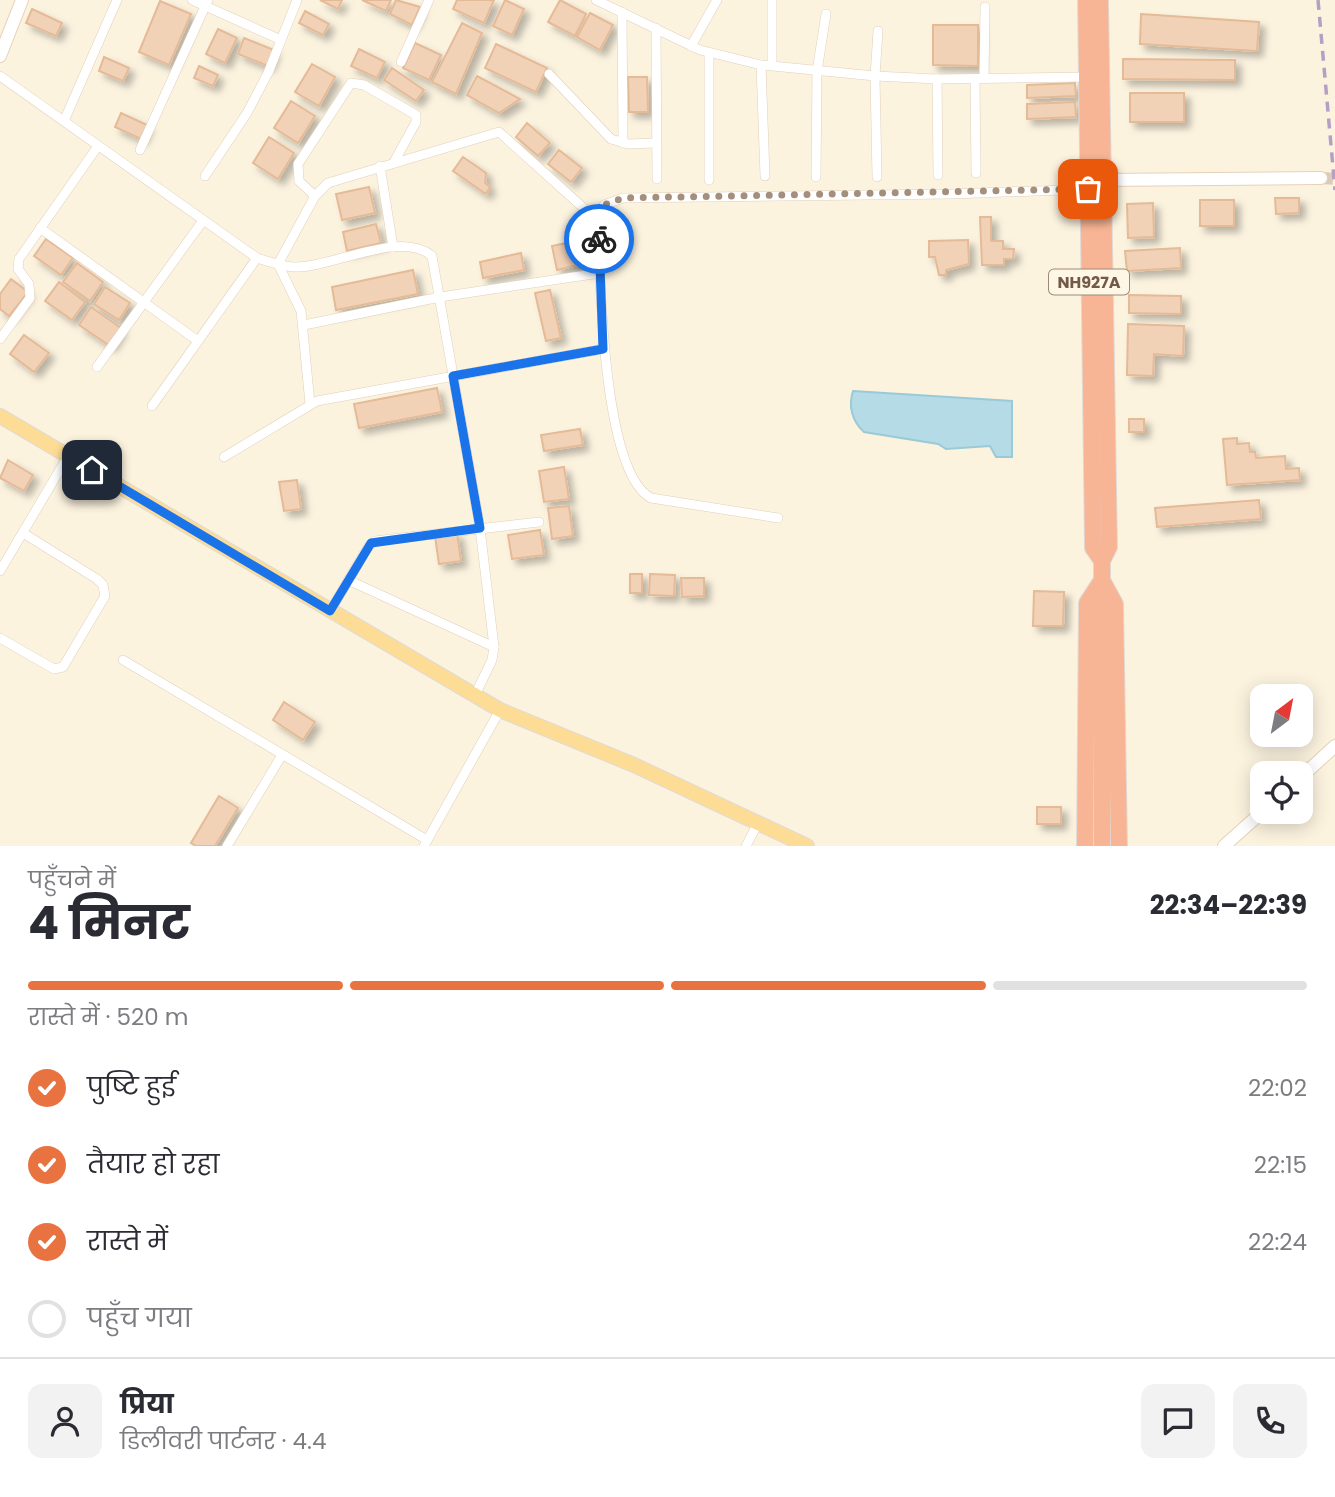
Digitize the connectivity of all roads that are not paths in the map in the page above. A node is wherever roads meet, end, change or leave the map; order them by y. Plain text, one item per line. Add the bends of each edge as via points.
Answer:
1 (22, 0) edge
2 (117, 0) edge
3 (192, 0) edge
4 (297, 0) edge
5 (429, 0) edge
6 (596, 0) edge
7 (717, 0) edge
8 (772, 0) edge
9 (1086, 0) edge
10 (1100, 0) edge
11 (207, 3) edge
12 (985, 7) dead end
13 (622, 12) junction
14 (826, 14) dead end
15 (656, 28) junction
16 (878, 32) dead end
17 (281, 40) junction
18 (691, 46) junction
19 (709, 53) junction
20 (0, 56) edge
21 (401, 62) dead end
22 (766, 65) junction
23 (817, 71) junction
24 (550, 74) dead end
25 (0, 76) edge
26 (875, 76) junction
27 (1087, 77) junction
28 (937, 79) junction
29 (979, 79) junction
30 (64, 121) junction
31 (623, 143) junction
32 (655, 143) junction
33 (98, 146) junction
34 (140, 150) dead end
35 (394, 162) junction
36 (380, 166) junction
37 (976, 173) dead end
38 (938, 175) dead end
39 (205, 176) dead end
40 (765, 176) dead end
41 (816, 177) dead end
42 (877, 177) dead end
43 (1321, 178) tunnel mouth
44 (657, 179) dead end
45 (709, 180) dead end
46 (1095, 184) junction
47 (315, 196) junction
48 (598, 221) junction
49 (202, 222) junction
50 (40, 229) junction
51 (393, 247) junction
52 (257, 258) junction
53 (278, 264) junction
54 (600, 273) junction
55 (440, 297) junction
56 (144, 302) junction
57 (304, 325) junction
58 (0, 340) edge
59 (198, 341) junction
60 (603, 349) junction
61 (97, 367) dead end
62 (453, 376) junction
63 (310, 404) junction
64 (152, 406) dead end
65 (0, 416) edge
66 (68, 456) junction
67 (225, 457) dead end
68 (778, 518) dead end
69 (539, 522) dead end
70 (480, 528) junction
71 (23, 533) junction
72 (0, 571) edge
73 (348, 580) junction
74 (1102, 580) junction
75 (332, 607) junction
76 (0, 638) edge
77 (494, 646) junction
78 (123, 660) dead end
79 (475, 695) junction
80 (500, 710) junction
81 (1335, 746) edge
82 (282, 755) junction
83 (1313, 766) edge
84 (758, 823) junction
85 (1250, 823) edge
86 (426, 843) edge
87 (227, 846) edge
88 (746, 846) edge
89 (807, 846) edge
90 (1085, 846) edge
91 (1102, 846) edge
92 (1119, 846) edge
93 (1224, 846) edge

1 - 20 main road
2 - 30 street
3 - 11 street
4 - 17 street
5 - 21 street
6 - 13 street
7 - 18 street
8 - 22 street
9 - 27 highway, NH927A
10 - 46 highway, NH927A
11 - 17 street
11 - 34 street
12 - 29 street
13 - 15 street
13 - 31 street
14 - 23 street
15 - 18 street
15 - 32 street
16 - 26 street
17 - 39 street via 247,113
18 - 19 street
19 - 22 street
19 - 45 street
22 - 23 street
22 - 40 street
23 - 26 street
23 - 41 street
24 - 31 street via 611,139
25 - 30 street
26 - 28 street
26 - 42 street
27 - 29 street
27 - 46 highway, NH927A
28 - 29 street
28 - 38 street
29 - 37 street
30 - 33 street
31 - 32 street
32 - 44 street
33 - 49 street
33 - 50 street
35 - 36 street
35 - 47 street via 416,115 363,85 351,83 298,164 299,181
35 - 48 street via 499,132
36 - 47 street via 328,183
36 - 51 street
43 - 46 main road
46 - 48 street via 623,198 604,205
46 - 74 highway, NH927A via 1093,548 1102,561
47 - 53 street
48 - 54 street
49 - 52 street
49 - 56 street
50 - 56 street
50 - 58 street via 17,265 29,284 30,298
51 - 53 street via 308,266
51 - 55 street via 415,247 432,256
52 - 53 street
52 - 59 street
53 - 57 street via 299,303
54 - 55 street
54 - 60 street
55 - 57 street
55 - 62 street
56 - 59 street
56 - 61 street
57 - 63 street
59 - 64 street
60 - 62 street
60 - 68 street via 612,406 632,479 642,493
62 - 63 street
62 - 70 street
63 - 67 street
65 - 66 main road
66 - 71 street
66 - 75 main road
69 - 70 street
70 - 73 street via 375,541
70 - 77 street
71 - 72 street
71 - 76 street via 97,579 105,596 63,667 54,669
73 - 75 street
73 - 77 street
74 - 90 highway via 1087,603
74 - 91 highway, NH927A
74 - 92 highway via 1115,604
75 - 79 main road
77 - 79 street
78 - 82 street
79 - 80 main road
80 - 84 main road
80 - 86 street
81 - 83 main road
82 - 86 street
82 - 87 street
84 - 88 street
84 - 89 main road
85 - 93 main road

